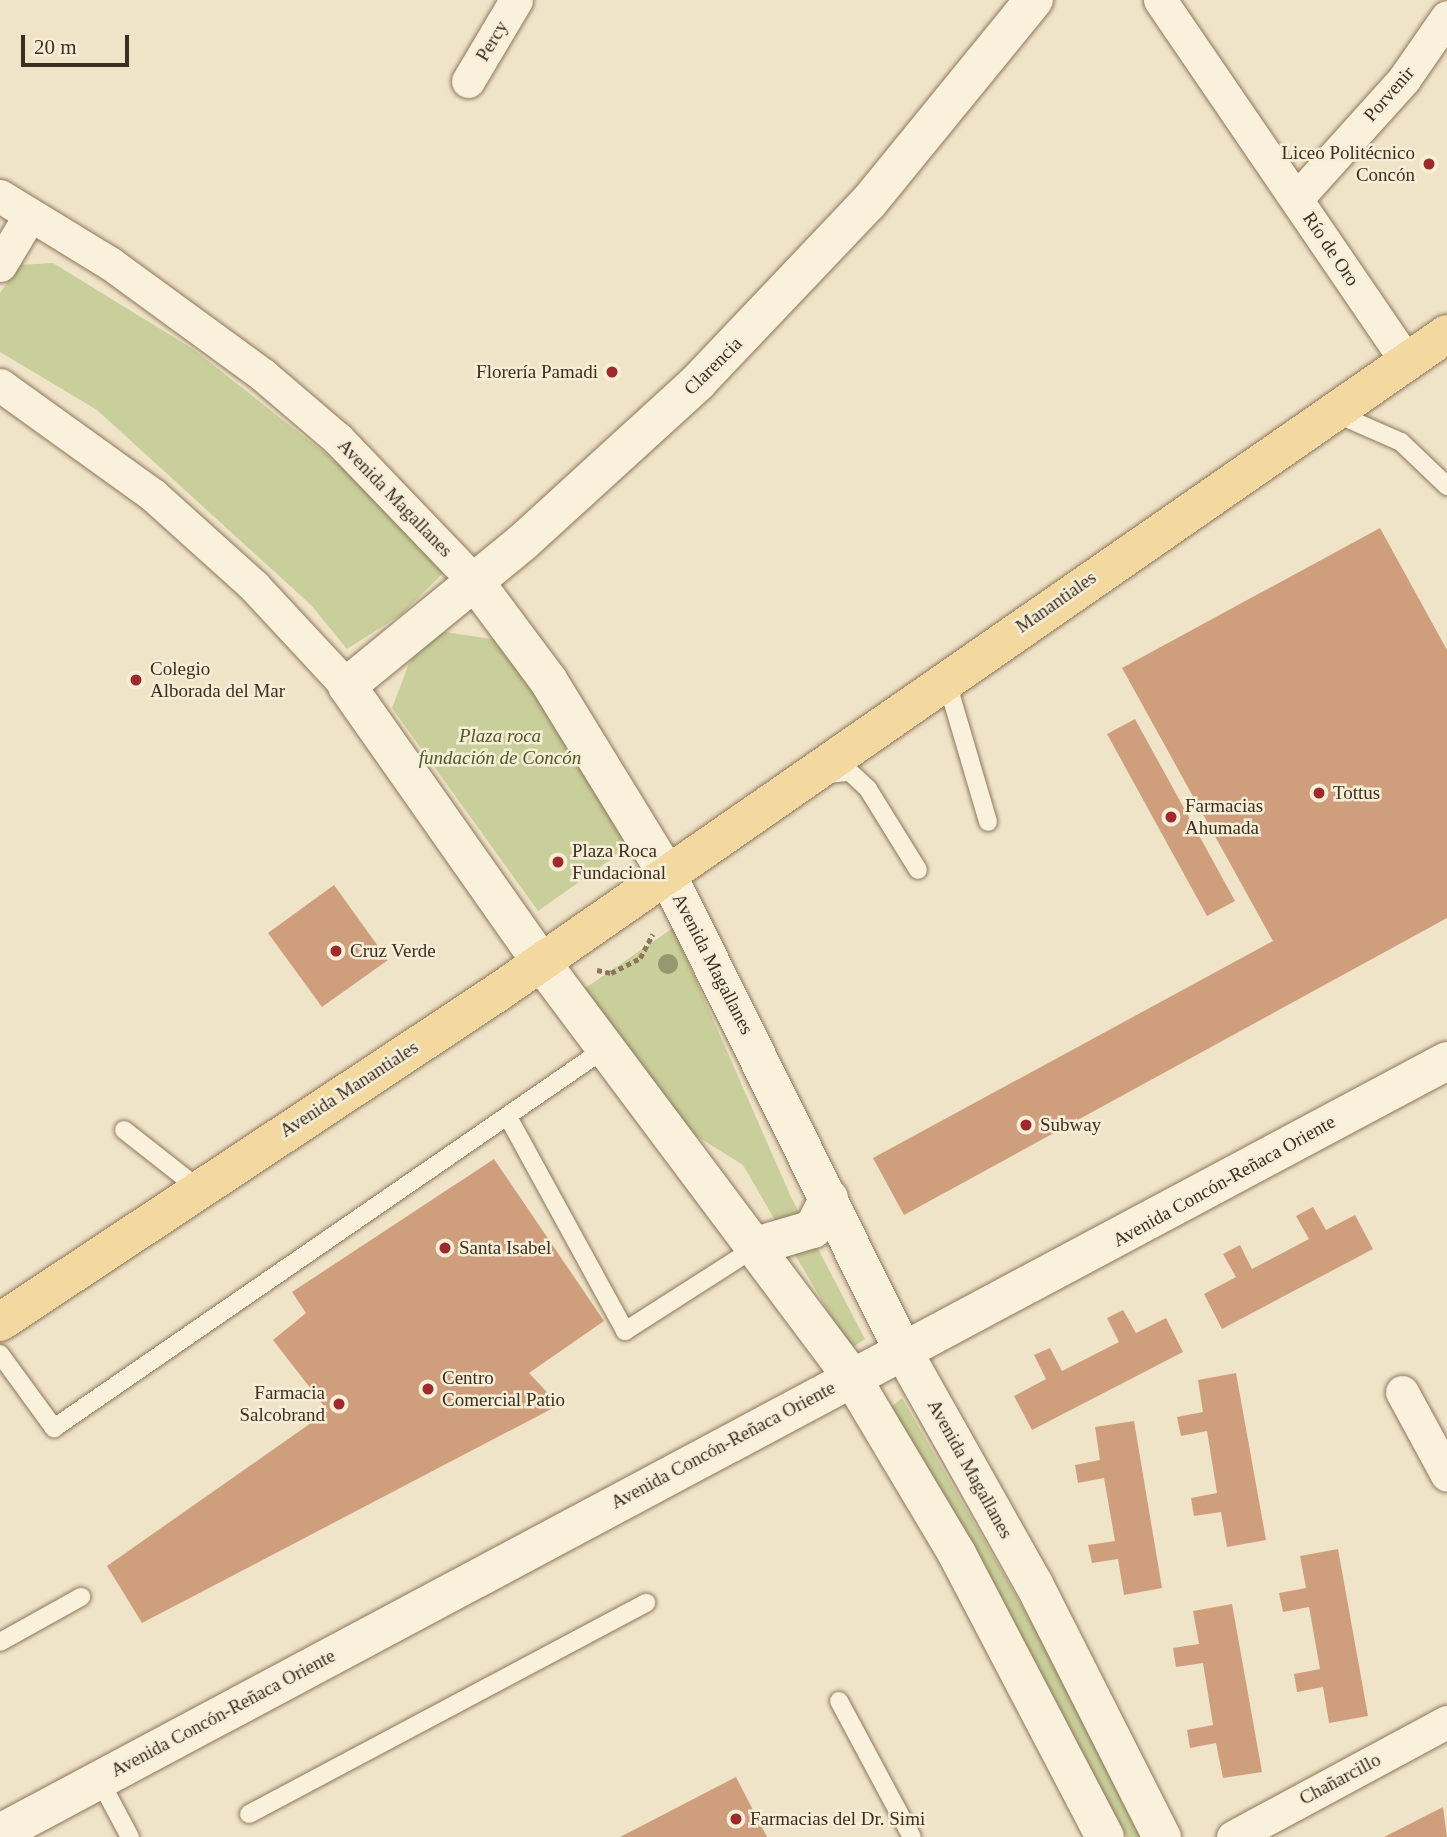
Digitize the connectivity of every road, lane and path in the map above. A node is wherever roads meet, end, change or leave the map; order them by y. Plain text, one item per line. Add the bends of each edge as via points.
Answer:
1 (516, 0) edge
2 (1034, 0) edge
3 (1160, 0) edge
4 (1447, 17) edge
5 (468, 81) dead end
6 (0, 196) edge
7 (1297, 198) junction
8 (30, 215) junction
9 (0, 265) edge
10 (1447, 334) edge
11 (1406, 361) junction
12 (0, 385) edge
13 (1328, 411) junction
14 (1447, 486) edge
15 (475, 582) junction
16 (946, 679) junction
17 (347, 686) junction
18 (809, 775) junction
19 (988, 822) dead end
20 (918, 870) dead end
21 (667, 874) junction
22 (686, 908) junction
23 (550, 974) junction
24 (603, 1050) junction
25 (1447, 1061) edge
26 (508, 1117) junction
27 (124, 1130) dead end
28 (198, 1188) junction
29 (829, 1198) junction
30 (759, 1245) junction
31 (10, 1311) edge
32 (903, 1351) junction
33 (0, 1354) edge
34 (851, 1376) junction
35 (1402, 1392) dead end
36 (1447, 1475) edge
37 (81, 1597) dead end
38 (646, 1603) dead end
39 (0, 1642) edge
40 (839, 1701) dead end
41 (1447, 1722) edge
42 (99, 1779) junction
43 (250, 1814) dead end
44 (0, 1833) edge
45 (130, 1837) edge
46 (912, 1837) edge
47 (1105, 1837) edge
48 (1162, 1837) edge
49 (1233, 1837) edge

1 - 5 street, Percy
2 - 15 street, Clarencia via 789,289 614,462
3 - 7 street, Río de Oro
4 - 7 street, Porvenir via 1404,79
6 - 8 street, Avenida Magallanes
7 - 11 street, Río de Oro
8 - 9 street
8 - 15 street, Avenida Magallanes via 188,317 263,375 338,439
10 - 11 main road, Manantiales
11 - 13 main road, Manantiales
12 - 17 street via 153,495 254,586
13 - 14 lane via 1401,442
13 - 16 main road, Manantiales
15 - 17 street, Clarencia
15 - 21 street, Avenida Magallanes via 548,680
16 - 18 main road, Manantiales
16 - 19 lane
17 - 23 street
18 - 20 lane via 849,772 868,789
18 - 21 main road, Manantiales
21 - 22 street, Avenida Magallanes
21 - 23 main road, Avenida Manantiales
22 - 23 path via 650,936 640,958 611,973 590,969
22 - 29 street, Avenida Magallanes
23 - 24 street
23 - 28 main road, Avenida Manantiales
24 - 26 lane
24 - 30 street
25 - 32 street, Avenida Concón-Reñaca Oriente
26 - 30 lane via 625,1331
26 - 33 lane via 54,1428
27 - 28 lane
28 - 31 main road, Avenida Manantiales
29 - 30 street via 813,1229
29 - 32 street, Avenida Magallanes
30 - 34 street
32 - 34 street, Avenida Concón-Reñaca Oriente
32 - 48 street, Avenida Magallanes via 1034,1584
34 - 42 street, Avenida Concón-Reñaca Oriente
34 - 47 street via 957,1554
35 - 36 street
37 - 39 lane
38 - 43 lane
40 - 46 lane
41 - 49 street, Chañarcillo
42 - 44 street, Avenida Concón-Reñaca Oriente
42 - 45 lane

